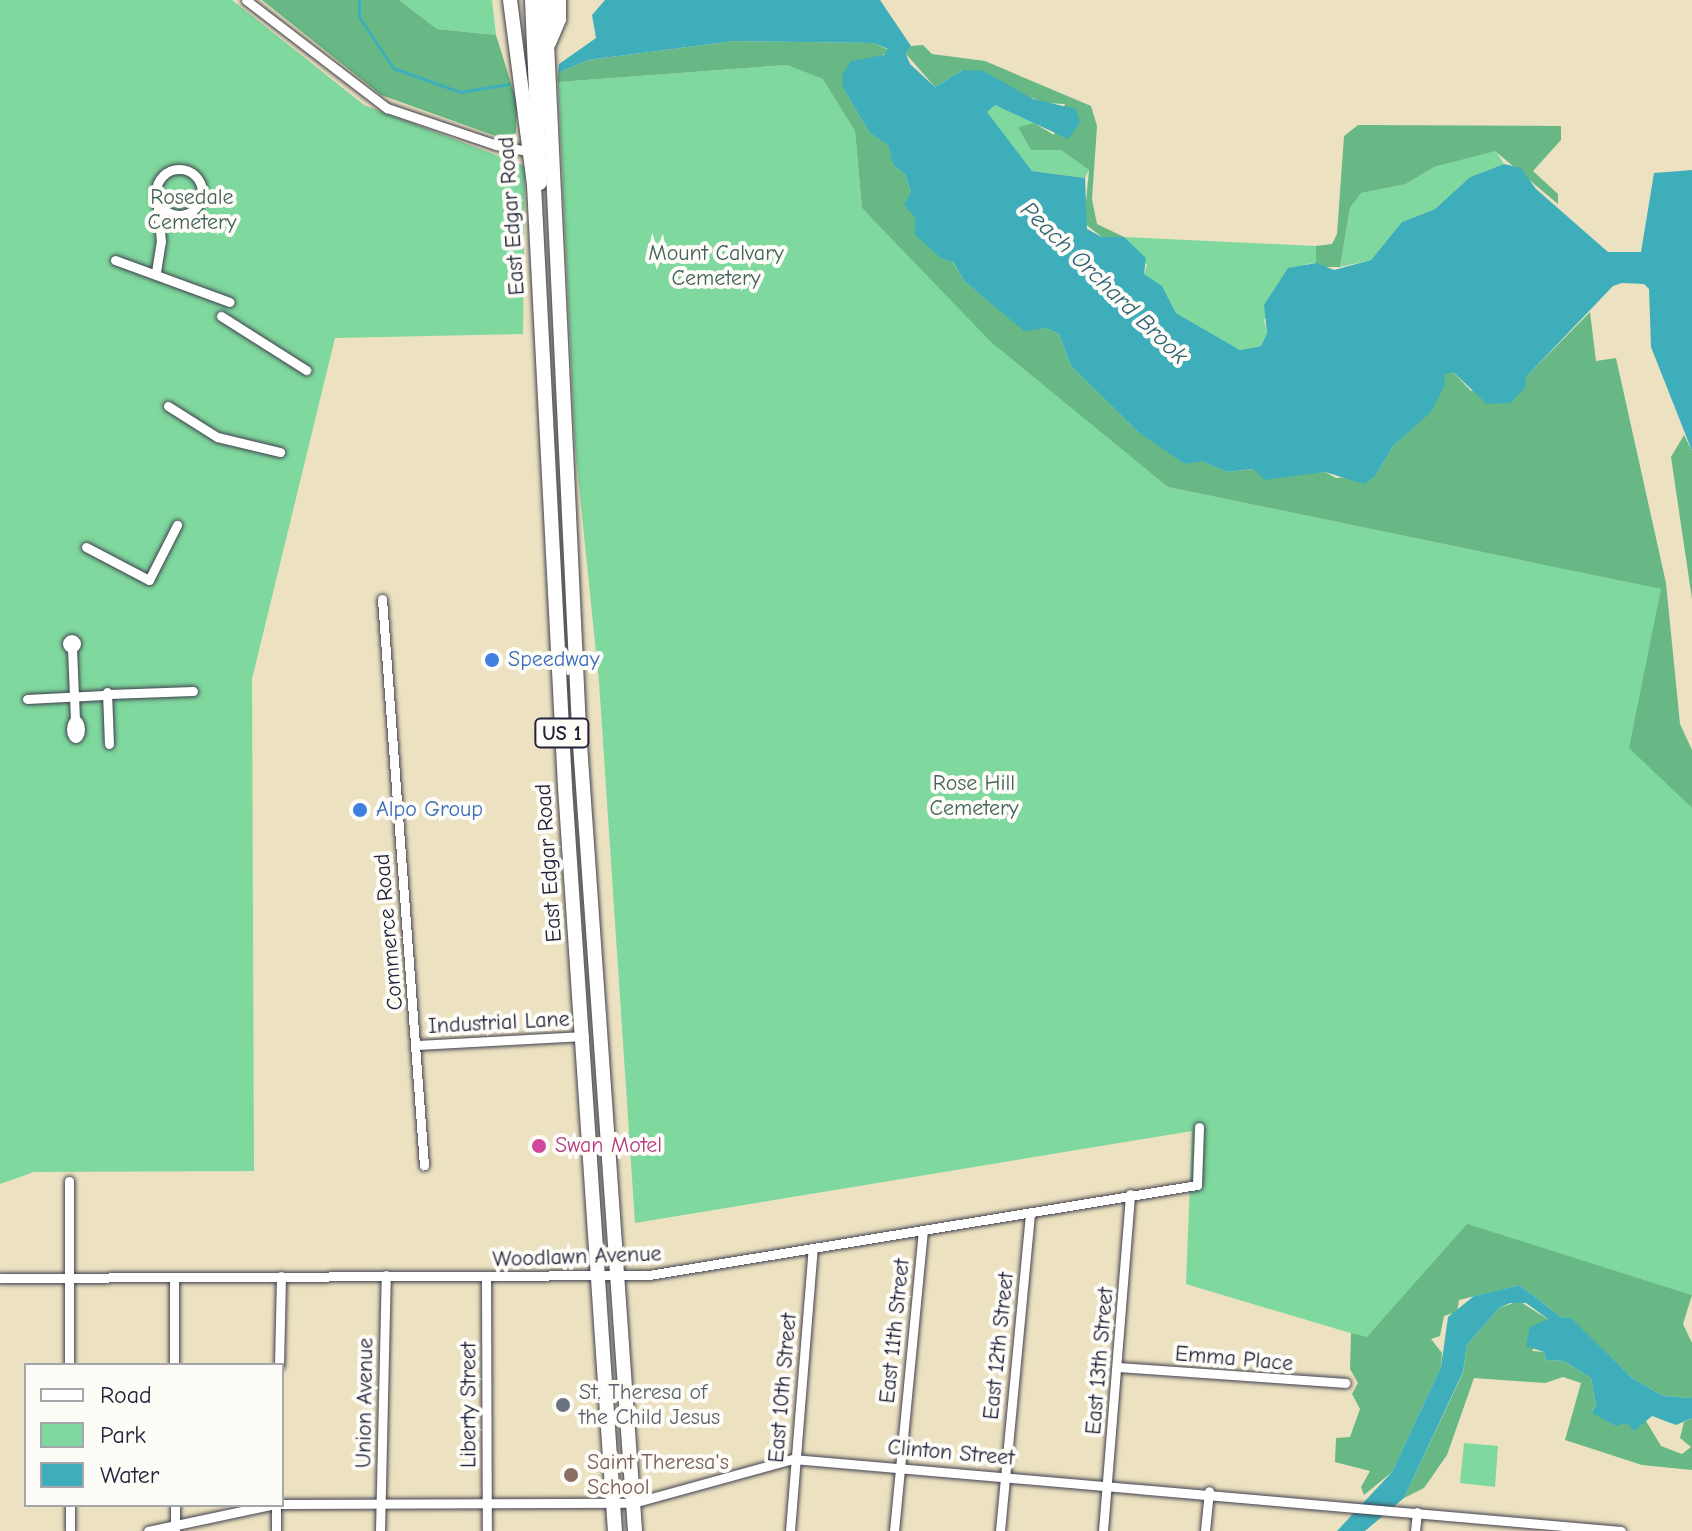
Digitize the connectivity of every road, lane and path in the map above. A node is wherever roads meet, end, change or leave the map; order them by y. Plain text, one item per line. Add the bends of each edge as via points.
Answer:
1 (246, 0) edge
2 (510, 0) edge
3 (532, 0) edge
4 (545, 0) edge
5 (559, 0) edge
6 (547, 47) junction
7 (531, 152) junction
8 (158, 202) junction
9 (537, 232) junction
10 (115, 260) dead end
11 (156, 272) junction
12 (230, 302) dead end
13 (221, 316) dead end
14 (306, 370) dead end
15 (168, 406) dead end
16 (280, 452) dead end
17 (177, 525) dead end
18 (86, 547) dead end
19 (382, 599) dead end
20 (72, 648) dead end
21 (193, 691) dead end
22 (106, 695) junction
23 (74, 696) junction
24 (27, 699) dead end
25 (75, 720) dead end
26 (109, 744) dead end
27 (584, 1036) junction
28 (417, 1045) junction
29 (1199, 1127) dead end
30 (424, 1165) dead end
31 (69, 1181) dead end
32 (1130, 1194) junction
33 (1030, 1213) junction
34 (923, 1230) junction
35 (813, 1248) junction
36 (386, 1275) junction
37 (281, 1276) junction
38 (599, 1276) junction
39 (618, 1276) junction
40 (174, 1277) junction
41 (0, 1278) edge
42 (69, 1278) junction
43 (486, 1279) junction
44 (69, 1363) edge
45 (174, 1363) edge
46 (279, 1363) edge
47 (1119, 1367) junction
48 (1345, 1383) dead end
49 (796, 1459) junction
50 (900, 1467) junction
51 (1005, 1476) junction
52 (1108, 1485) junction
53 (1209, 1491) junction
54 (614, 1503) junction
55 (633, 1503) junction
56 (284, 1504) edge
57 (380, 1504) junction
58 (487, 1504) junction
59 (70, 1507) edge
60 (175, 1507) edge
61 (264, 1507) edge
62 (273, 1507) edge
63 (1417, 1512) junction
64 (1521, 1526) edge
65 (175, 1528) edge
66 (70, 1531) edge
67 (148, 1531) edge
68 (276, 1531) edge
69 (380, 1531) edge
70 (487, 1531) edge
71 (615, 1531) edge
72 (635, 1531) edge
73 (790, 1531) edge
74 (894, 1531) edge
75 (1000, 1531) edge
76 (1103, 1531) edge
77 (1205, 1531) edge
78 (1415, 1531) edge
79 (1621, 1531) edge

1 - 7 street via 368,98 496,145
2 - 7 highway, East Edgar Road / US 1
3 - 9 highway via 542,164
4 - 6 highway, East Edgar Road / US 1
5 - 6 highway via 559,19
6 - 39 highway, East Edgar Road / US 1 via 579,730
7 - 9 highway, East Edgar Road / US 1
8 - 8 street via 171,214 189,212 201,199 199,181 186,170 168,171 156,184
8 - 11 street via 161,242
9 - 27 highway, East Edgar Road / US 1 via 565,787
10 - 11 street
11 - 12 street
13 - 14 street
15 - 16 street via 217,437
17 - 18 street via 149,580
19 - 28 street, Commerce Road
20 - 23 street
21 - 22 street
22 - 23 street
22 - 26 street
23 - 24 street
23 - 25 street
27 - 28 street, Industrial Lane
27 - 38 highway, East Edgar Road / US 1
28 - 30 street, Commerce Road
29 - 32 street, Woodlawn Avenue via 1197,1185
31 - 42 street
32 - 33 street, Woodlawn Avenue
32 - 47 street, East 13th Street
33 - 34 street, Woodlawn Avenue
33 - 51 street, East 12th Street
34 - 35 street, Woodlawn Avenue
34 - 50 street, East 11th Street
35 - 39 street, Woodlawn Avenue
35 - 49 street, East 10th Street
36 - 37 street, Woodlawn Avenue
36 - 43 street, Woodlawn Avenue
36 - 57 street, Union Avenue
37 - 40 street, Woodlawn Avenue
37 - 46 street
38 - 39 street, Woodlawn Avenue
38 - 43 street, Woodlawn Avenue
38 - 54 highway, East Edgar Road / US 1
39 - 55 highway, East Edgar Road / US 1
40 - 42 street, Woodlawn Avenue
40 - 45 street
41 - 42 street, Woodlawn Avenue
42 - 44 street
43 - 58 street, Liberty Street
47 - 48 street, Emma Place
47 - 52 street, East 13th Street
49 - 50 street, Clinton Street
49 - 55 street, Clinton Street
49 - 73 street, East 10th Street
50 - 51 street, Clinton Street
50 - 74 street, East 11th Street
51 - 52 street, Clinton Street
51 - 75 street, East 12th Street
52 - 53 street, Clinton Street
52 - 76 street, East 13th Street
53 - 63 street, Clinton Street
53 - 77 street
54 - 55 street, Clinton Street
54 - 58 street, Clinton Street
54 - 71 highway, East Edgar Road / US 1
55 - 72 highway, US 1
56 - 57 street, Clinton Street
57 - 58 street, Clinton Street
57 - 69 street, Union Avenue
58 - 70 street, Liberty Street
59 - 66 street
60 - 65 street
61 - 65 street
62 - 68 street
63 - 64 street, Clinton Street
63 - 78 street
64 - 79 street, Clinton Street
65 - 67 street

